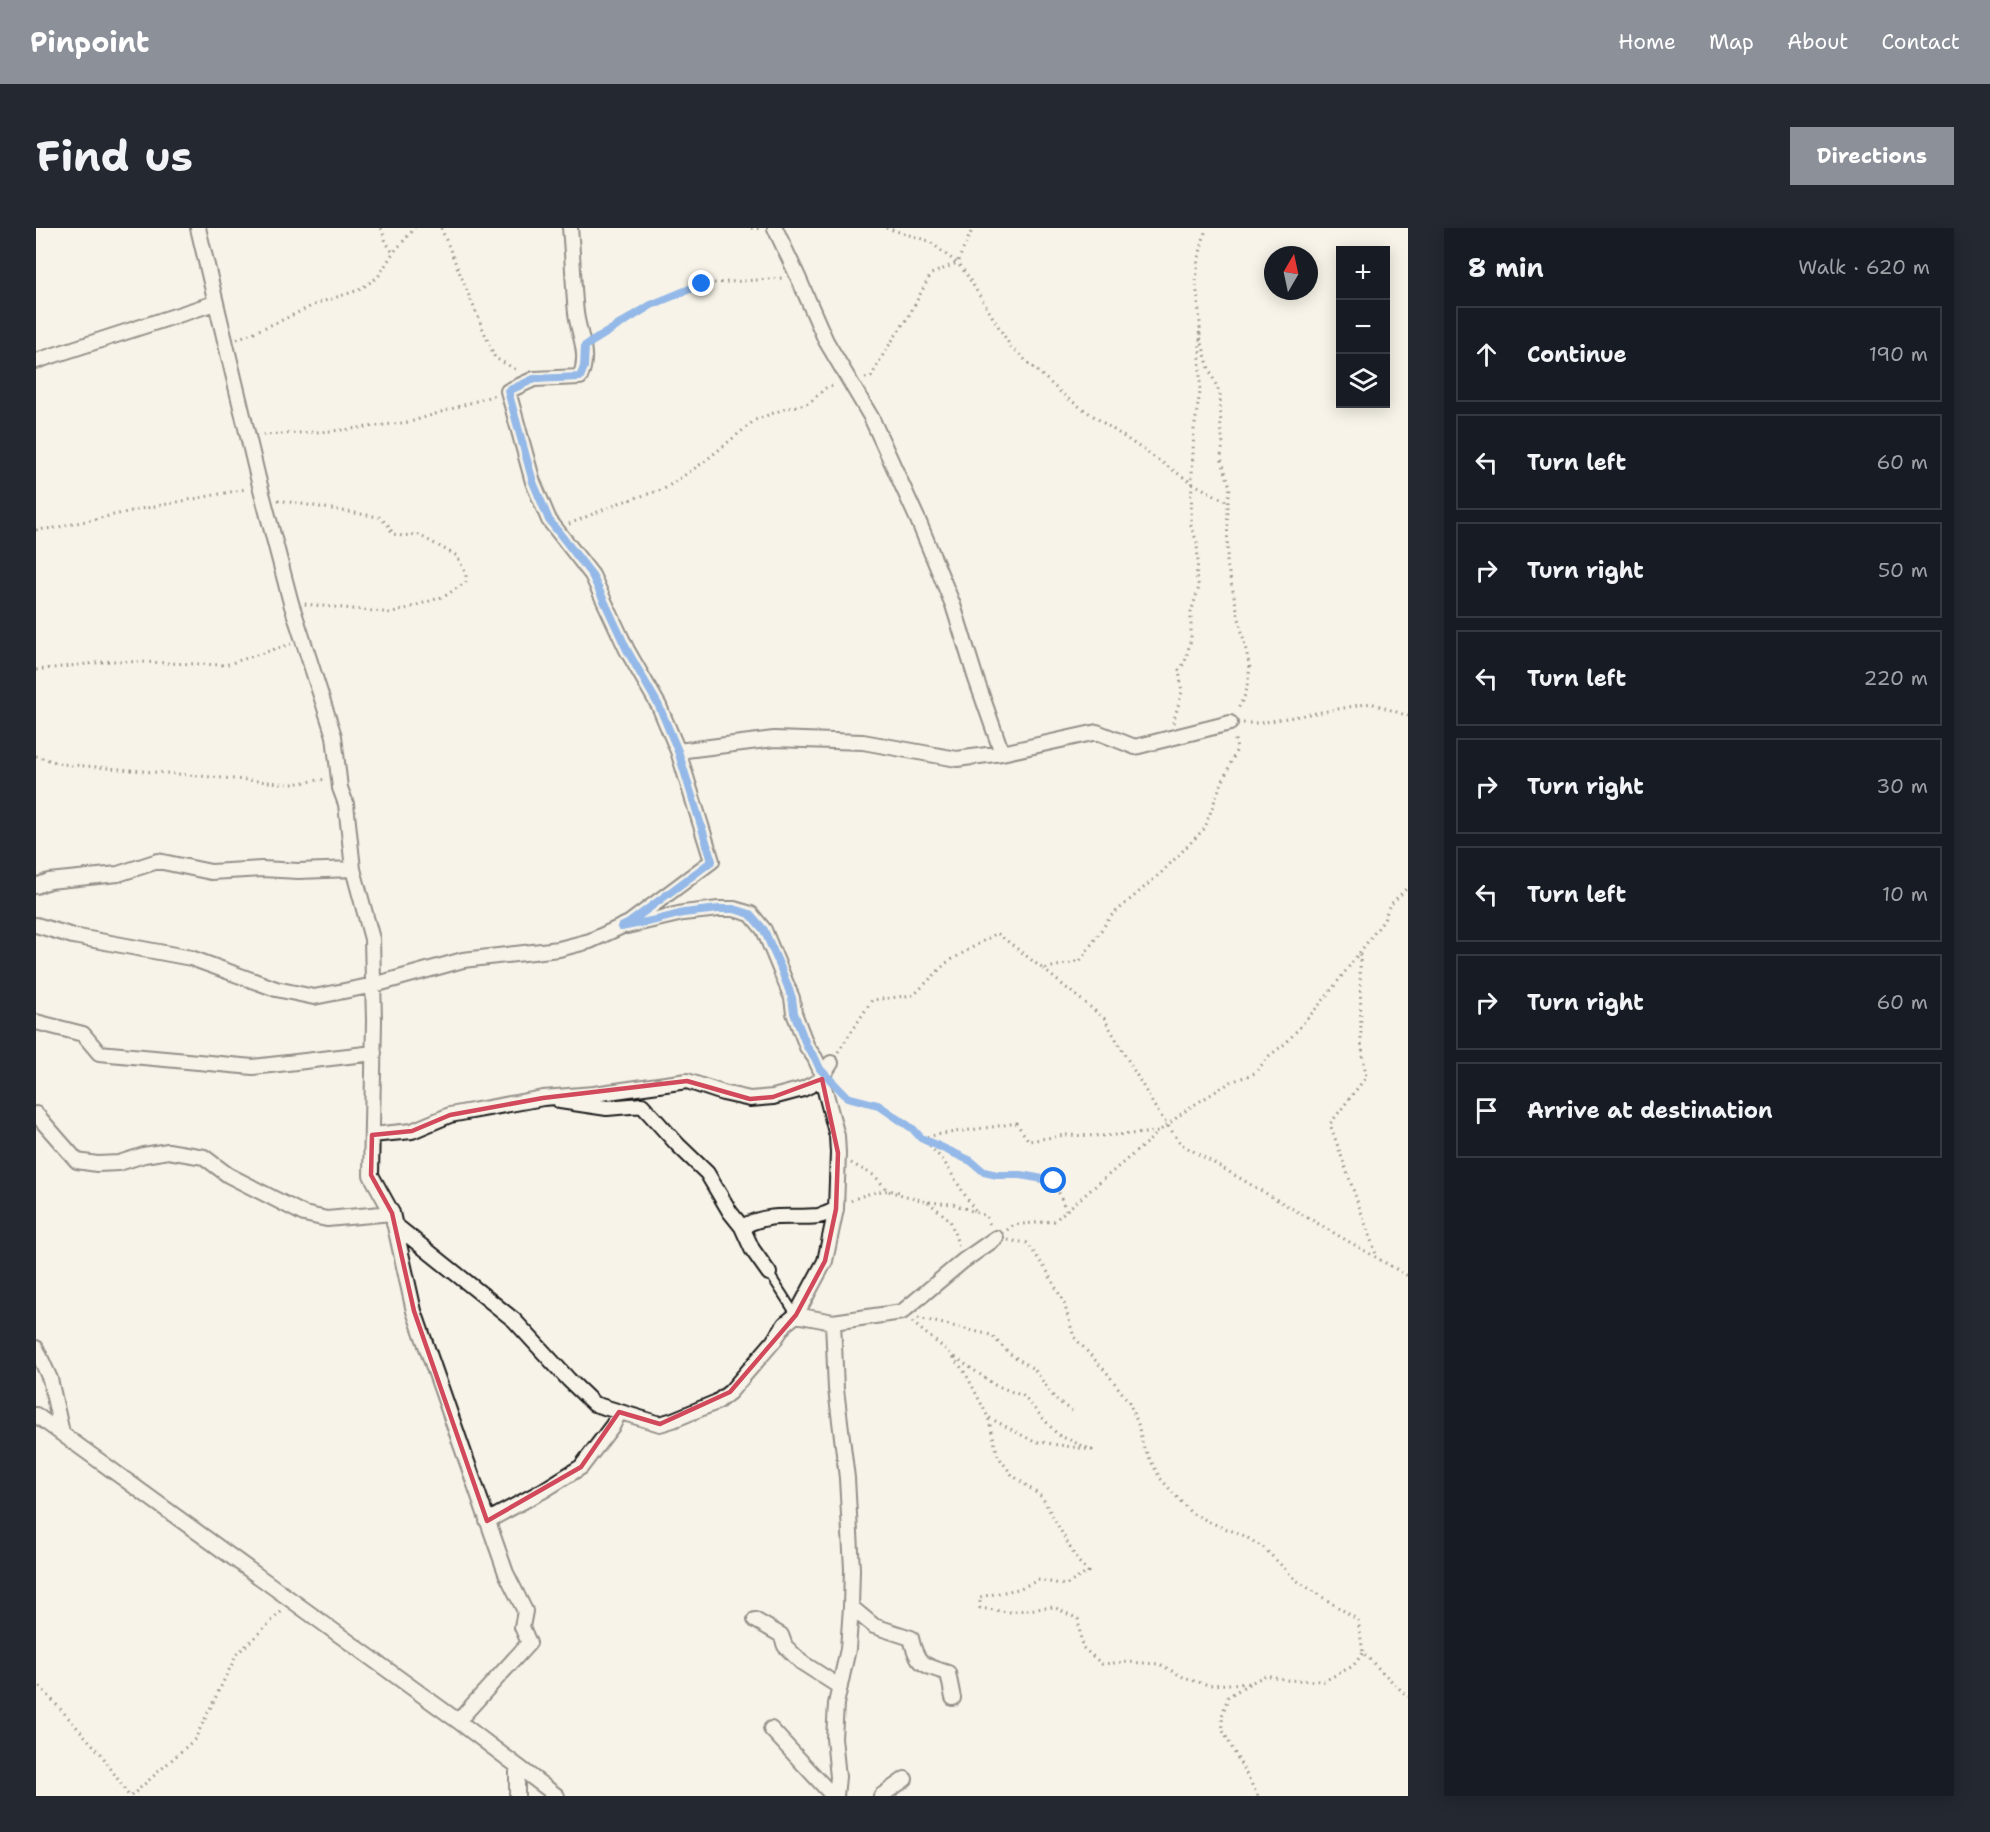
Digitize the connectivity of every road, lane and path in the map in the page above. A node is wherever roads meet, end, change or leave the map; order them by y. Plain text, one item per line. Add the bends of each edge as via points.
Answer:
1 (198, 228) edge
2 (381, 228) edge
3 (415, 228) edge
4 (441, 228) edge
5 (570, 228) edge
6 (775, 228) edge
7 (886, 228) edge
8 (973, 228) edge
9 (1206, 228) edge
10 (393, 253) junction
11 (957, 263) junction
12 (798, 277) junction
13 (215, 303) junction
14 (1199, 332) junction
15 (227, 343) junction
16 (585, 346) junction
17 (36, 361) edge
18 (534, 379) junction
19 (849, 380) junction
20 (508, 391) junction
21 (248, 435) junction
22 (1192, 483) junction
23 (262, 492) junction
24 (1228, 502) junction
25 (556, 528) junction
26 (36, 530) edge
27 (291, 603) junction
28 (302, 640) junction
29 (36, 670) edge
30 (1408, 716) edge
31 (1230, 723) junction
32 (1170, 739) junction
33 (678, 751) junction
34 (1002, 753) junction
35 (36, 756) edge
36 (339, 777) junction
37 (353, 869) junction
38 (36, 886) edge
39 (1408, 887) edge
40 (36, 925) edge
41 (621, 927) junction
42 (1360, 952) junction
43 (1043, 969) junction
44 (374, 986) junction
45 (36, 1022) edge
46 (374, 1053) junction
47 (825, 1071) junction
48 (543, 1098) junction
49 (36, 1114) edge
50 (1168, 1125) junction
51 (1158, 1132) junction
52 (372, 1135) junction
53 (921, 1138) junction
54 (838, 1153) junction
55 (888, 1191) junction
56 (928, 1202) junction
57 (836, 1209) junction
58 (1066, 1210) junction
59 (976, 1212) junction
60 (393, 1218) junction
61 (742, 1227) junction
62 (996, 1238) junction
63 (1378, 1259) junction
64 (963, 1261) junction
65 (769, 1273) joint
66 (1408, 1276) edge
67 (902, 1312) junction
68 (796, 1315) junction
69 (833, 1322) junction
70 (36, 1348) edge
71 (951, 1354) junction
72 (619, 1412) junction
73 (1073, 1412) dead end
74 (36, 1415) edge
75 (988, 1417) junction
76 (62, 1433) junction
77 (487, 1521) junction
78 (292, 1600) junction
79 (851, 1607) junction
80 (756, 1620) dead end
81 (1363, 1653) junction
82 (36, 1682) edge
83 (1251, 1683) junction
84 (840, 1687) junction
85 (1408, 1697) edge
86 (953, 1698) dead end
87 (458, 1721) junction
88 (771, 1729) dead end
89 (517, 1767) junction
90 (905, 1779) dead end
91 (130, 1796) edge
92 (517, 1796) edge
93 (557, 1796) edge
94 (835, 1796) edge
95 (881, 1796) edge
96 (1258, 1796) edge

1 - 13 street
2 - 10 path
3 - 10 path
4 - 18 path via 495,358
5 - 16 street via 576,314
6 - 12 street
7 - 11 path via 929,241
8 - 11 path
9 - 14 path via 1196,282
10 - 15 path via 378,277 359,290 318,303
11 - 19 path via 931,274 871,377
11 - 22 path via 1011,347 1066,398
12 - 16 path via 702,284 651,305
12 - 19 street via 826,341
13 - 15 street
13 - 17 street
14 - 22 path via 1200,392
14 - 24 path via 1220,394 1221,458 1230,487
15 - 21 street
16 - 18 street via 580,377
18 - 20 street
19 - 25 path via 826,388 809,403 755,420 664,489
19 - 34 street via 871,417 927,541 953,605
20 - 21 path via 410,422
20 - 25 street via 533,482
21 - 23 street
22 - 24 path
22 - 32 path via 1191,527 1197,542 1199,587 1191,612 1191,639 1179,670 1182,692
23 - 26 path via 141,509
23 - 27 street
23 - 27 path via 379,517 393,534 424,536 457,556 466,574 466,582 445,596 393,612
24 - 31 path via 1227,564 1250,668 1246,693
25 - 33 street via 592,575
27 - 28 street
28 - 29 path via 225,665 112,661
28 - 36 street via 334,736
30 - 31 path via 1371,703 1260,723
31 - 32 street
31 - 43 path via 1237,750 1204,828 1161,873 1111,916 1080,961
32 - 34 street via 1135,747 1097,732
33 - 34 street via 774,739 863,742 957,759
33 - 41 street via 712,861
35 - 36 path via 62,764 292,784
36 - 37 street
37 - 38 street via 211,872 158,861 118,874 49,881
37 - 44 street via 372,939
39 - 42 path via 1389,906 1384,920
40 - 44 street via 73,936 191,958 276,989 314,997
41 - 44 street via 591,941 559,949 463,960
41 - 47 street via 719,909 750,914 764,930 807,1047
42 - 50 path via 1326,997 1255,1073 1231,1082
42 - 63 path via 1361,1041 1366,1077 1330,1124
43 - 47 path via 998,933 946,963 914,995 872,1000
43 - 50 path via 1104,1018
44 - 46 street
45 - 46 street via 83,1034 99,1053 253,1067
46 - 52 street
47 - 48 street via 803,1089 773,1097 741,1097 687,1082
47 - 53 path via 847,1097 878,1105
47 - 54 street
48 - 52 street via 450,1115 412,1131
48 - 61 street via 607,1108 642,1105 707,1173
49 - 60 street via 77,1161 119,1163 168,1151 204,1157 228,1175 304,1215 327,1219
50 - 51 path
50 - 63 path via 1181,1144
51 - 53 path via 1064,1135 1029,1141 1016,1123
51 - 58 path
52 - 60 street via 371,1175
53 - 58 path via 971,1161 984,1172 1054,1181
53 - 59 path via 943,1160
54 - 55 path via 875,1176
54 - 57 street
55 - 56 path
55 - 57 path via 860,1196
56 - 59 path via 953,1204
56 - 64 path via 950,1220
57 - 61 street via 820,1216 781,1215
57 - 68 street via 825,1261
58 - 62 path via 1054,1221 1013,1225
59 - 62 path via 986,1216
60 - 72 street via 514,1320 594,1404
60 - 77 street via 414,1311
61 - 65 street
62 - 64 street
62 - 81 path via 1027,1243 1047,1271 1064,1303 1074,1337 1129,1402 1143,1446 1160,1478 1191,1513 1264,1548 1296,1580 1358,1620
63 - 66 path
64 - 67 street
65 - 68 lane
67 - 69 street
67 - 71 path
67 - 73 path via 928,1322 992,1335 1009,1353 1035,1370 1055,1399
68 - 69 street
68 - 72 street via 717,1402 660,1424
69 - 79 street via 836,1389 847,1478
70 - 76 street via 50,1379
71 - 75 path
71 - 75 path via 995,1385 1023,1396 1058,1435 1092,1450 1033,1441
72 - 77 street via 581,1467
74 - 76 street
75 - 83 path via 998,1456 1012,1475 1042,1497 1077,1560 1088,1572 1066,1585 1039,1580 980,1597 980,1608 1008,1612 1054,1606 1078,1619 1082,1647 1102,1664 1159,1664 1209,1685
76 - 78 street
77 - 87 street via 525,1611 522,1628 529,1643
78 - 87 street
78 - 91 path via 237,1654 195,1739
79 - 84 street
79 - 86 street via 874,1626 911,1638 915,1656 926,1666 948,1674
80 - 84 street via 781,1635 785,1646 801,1662
81 - 83 path via 1353,1666 1324,1681 1266,1675
81 - 85 path
82 - 91 path via 100,1754
83 - 96 path via 1228,1697 1222,1716 1223,1731
84 - 94 street via 834,1738 838,1777
87 - 89 street
88 - 94 street
89 - 92 street
89 - 93 street
90 - 95 street

